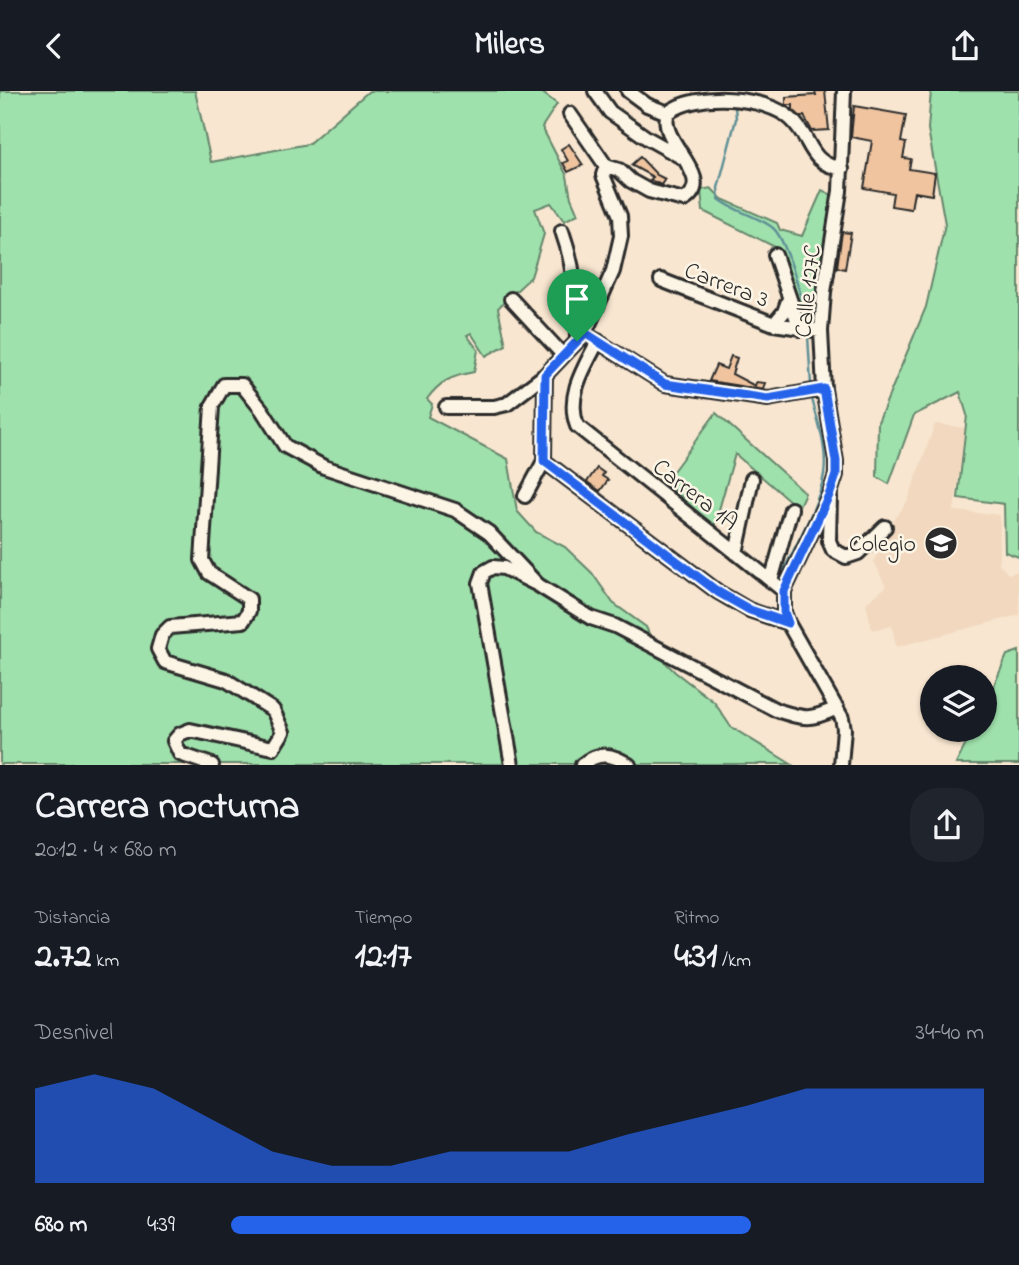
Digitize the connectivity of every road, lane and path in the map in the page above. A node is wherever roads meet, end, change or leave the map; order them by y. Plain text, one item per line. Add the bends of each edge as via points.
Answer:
1 (595, 91) edge
2 (628, 91) edge
3 (844, 91) edge
4 (720, 95) edge
5 (668, 113) junction
6 (570, 114) dead end
7 (683, 159) junction
8 (606, 166) junction
9 (842, 169) junction
10 (562, 231) dead end
11 (775, 255) dead end
12 (661, 280) dead end
13 (789, 298) junction
14 (511, 299) dead end
15 (774, 324) junction
16 (800, 328) junction
17 (821, 331) junction
18 (581, 337) junction
19 (598, 341) junction
20 (563, 355) junction
21 (545, 375) junction
22 (824, 389) junction
23 (446, 407) dead end
24 (544, 461) junction
25 (752, 479) dead end
26 (830, 493) junction
27 (525, 496) dead end
28 (790, 509) dead end
29 (885, 527) dead end
30 (736, 553) junction
31 (771, 581) junction
32 (538, 585) junction
33 (784, 591) junction
34 (788, 623) junction
35 (837, 708) junction
36 (212, 765) edge
37 (512, 765) edge
38 (582, 765) edge
39 (629, 765) edge
40 (841, 765) edge

1 - 7 street via 610,112
2 - 5 street
3 - 9 street, Calle 127C
4 - 5 street
4 - 9 street via 780,110 820,161
5 - 7 street via 666,128
6 - 8 street
7 - 8 street via 690,166 694,188 688,198 679,201 649,191
8 - 18 street via 603,175 620,216 621,236 613,271
9 - 17 street, Calle 127C
10 - 18 street via 572,259
11 - 13 street
12 - 15 street, Carrera 3
13 - 15 street
13 - 16 street
14 - 20 street
15 - 16 street, Carrera 3
16 - 17 street, Carrera 3
17 - 22 street, Calle 127C
18 - 19 street
18 - 20 street
19 - 22 street via 665,384 768,399
19 - 30 street, Carrera 1A via 574,394 574,418 581,430
20 - 21 street
21 - 23 street via 507,404
21 - 24 street
22 - 26 street, Calle 127C via 836,461
24 - 27 street
24 - 34 street via 718,592 750,610
25 - 30 street
26 - 29 street, Calle 127C via 829,541 833,550 846,557 858,553
26 - 33 street, Calle 127C
28 - 31 street
30 - 31 street, Carrera 1A
31 - 33 street, Carrera 1A
32 - 35 street via 591,618 615,626 776,711 804,719
32 - 36 street via 489,533 455,510 324,467 285,446 242,385 224,385 212,407 202,560 209,573 249,599 249,611 243,621 170,627 158,649 164,662 226,681 273,710 283,732 273,748 190,730 174,741 180,754
32 - 37 street via 493,567 484,572 480,583
33 - 34 street
34 - 35 street
35 - 40 street via 844,729
38 - 39 street via 602,755 615,755

